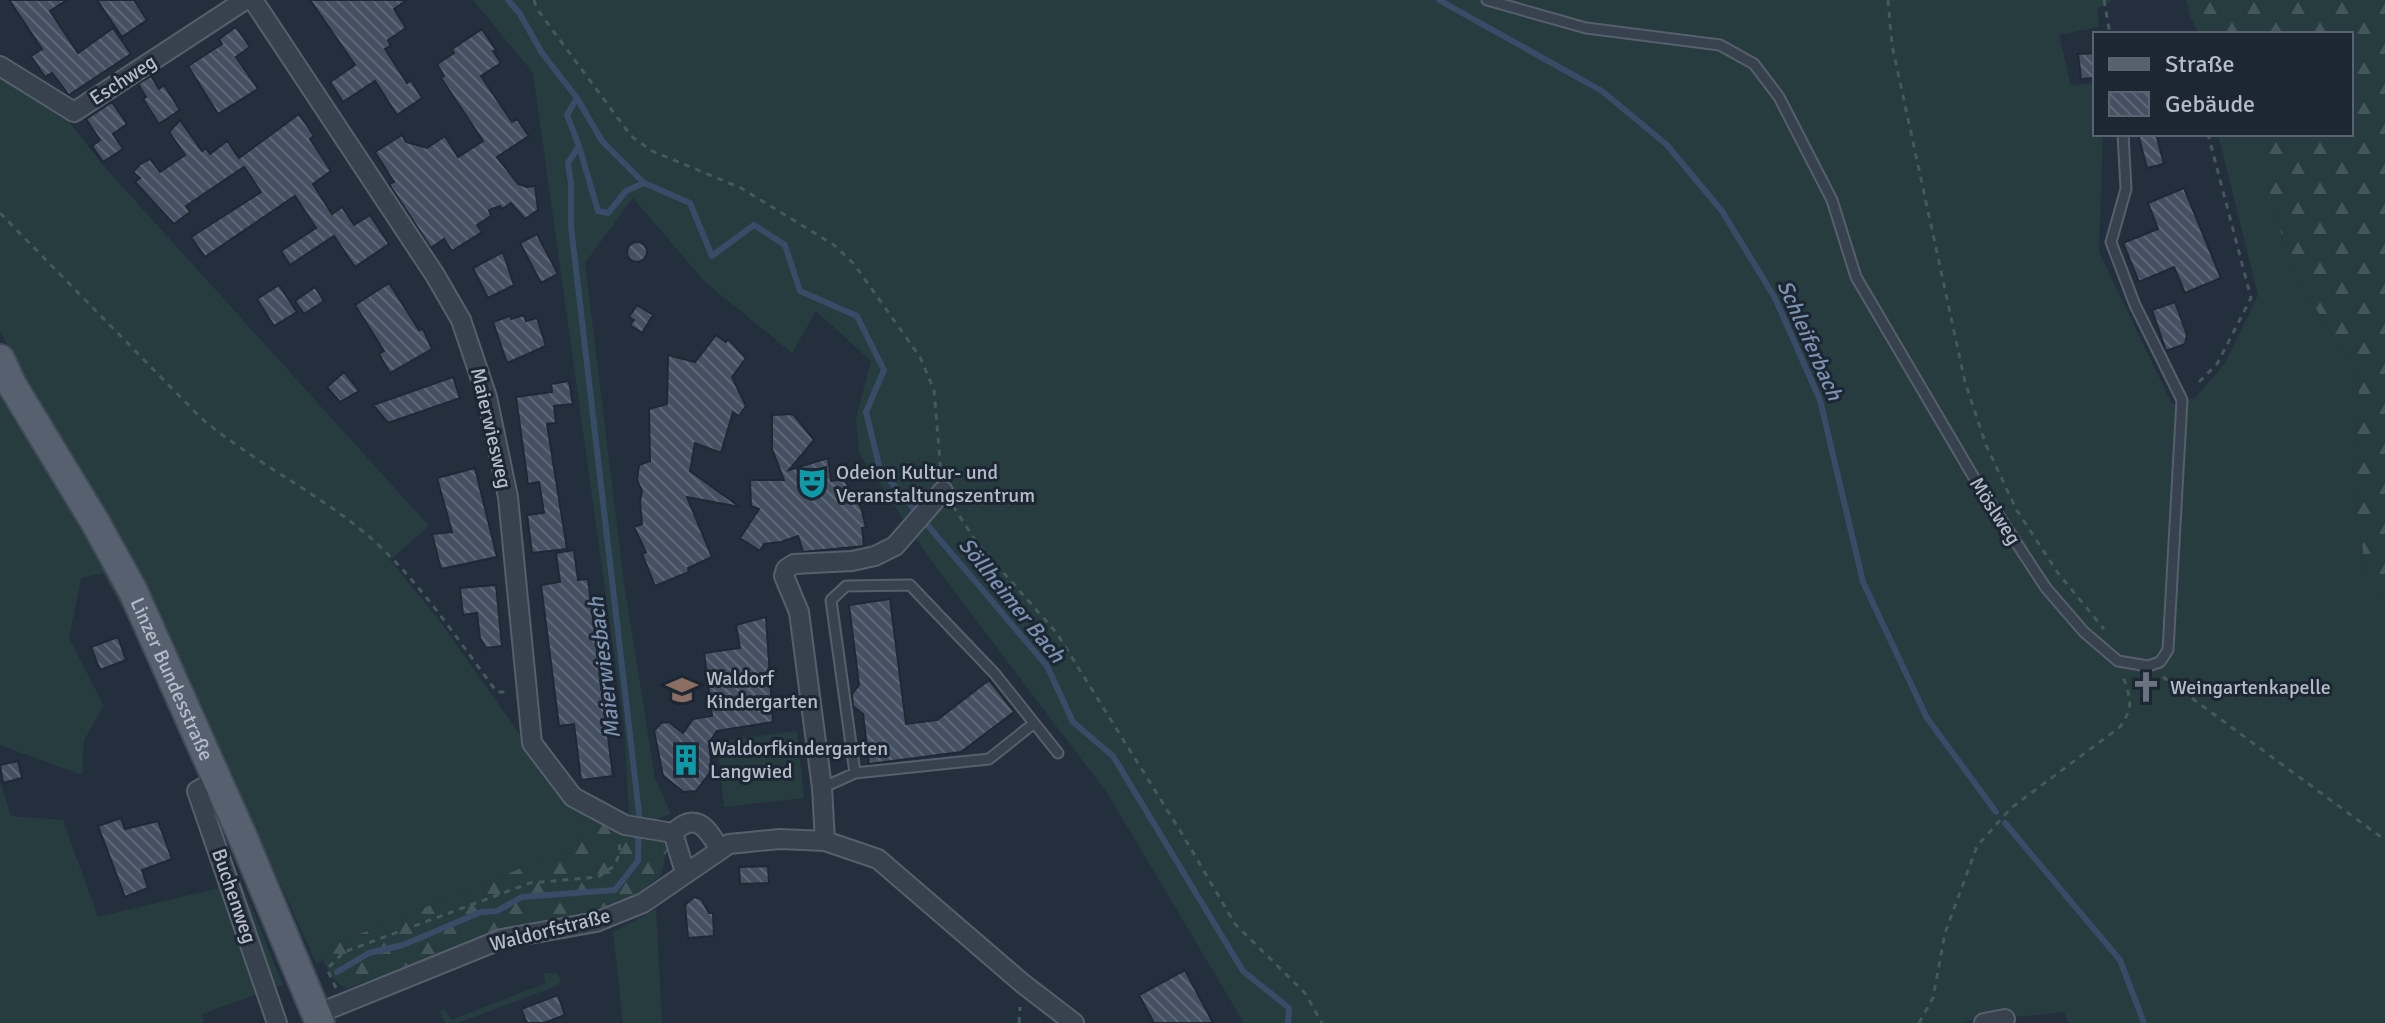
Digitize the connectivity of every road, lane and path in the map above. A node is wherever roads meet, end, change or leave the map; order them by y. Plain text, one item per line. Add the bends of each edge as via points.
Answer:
1 (245, 0) edge
2 (253, 0) edge
3 (1487, 0) edge
4 (1888, 0) edge
5 (2104, 0) edge
6 (2110, 32) edge
7 (0, 66) edge
8 (2123, 136) edge
9 (2209, 136) edge
10 (0, 213) edge
11 (0, 359) edge
12 (2199, 382) dead end
13 (939, 495) dead end
14 (2115, 638) dead end
15 (2118, 661) junction
16 (2148, 666) junction
17 (527, 693) junction
18 (1033, 724) junction
19 (1058, 753) dead end
20 (855, 773) junction
21 (217, 780) junction
22 (822, 788) junction
23 (622, 824) junction
24 (673, 833) junction
25 (2385, 840) edge
26 (825, 841) junction
27 (720, 849) junction
28 (685, 872) junction
29 (343, 1002) junction
30 (318, 1018) edge
31 (2005, 1019) dead end
32 (277, 1023) edge
33 (1074, 1023) edge
34 (1919, 1023) edge
35 (1984, 1023) edge

1 - 7 street, Eschweg via 74,112
2 - 17 street, Maierwiesweg via 461,320 487,397 508,497
3 - 15 lane, Möslweg via 1586,28 1720,45 1754,64 1779,97 1832,200 1856,277 1976,481 2046,588
4 - 14 path via 1892,45 1962,367 1986,445 2016,509 2058,573
5 - 6 path
8 - 16 lane via 2126,189 2111,242 2182,400 2168,650 2160,662
9 - 12 path via 2251,298 2217,364
10 - 17 path via 200,417 354,524 391,556 497,692
11 - 21 main road, Linzer Bundesstraße via 133,591
13 - 22 street via 895,546 875,556 786,569 799,612
15 - 16 lane
15 - 34 path via 2130,712 2120,727 2011,808 1977,846 1945,933 1933,998
16 - 25 path
17 - 23 street, Maierwiesweg via 532,743 573,797
18 - 19 lane
18 - 20 lane via 989,759
18 - 20 lane via 995,674 910,585 846,586 831,600
20 - 22 lane
21 - 30 main road, Linzer Bundesstraße
21 - 32 street, Buchenweg via 197,791
22 - 26 street
23 - 24 street, Maierwiesweg
23 - 29 path via 620,853 614,866 598,877 530,883 344,952 327,969
24 - 27 street, Maierwiesweg via 695,822 707,829
24 - 28 street
26 - 27 street, Waldorfstraße via 756,840
26 - 33 street, Waldorfstraße via 878,859
27 - 28 street, Waldorfstraße
28 - 29 street, Waldorfstraße via 643,903 596,922 502,939
29 - 30 street, Waldorfstraße
31 - 35 street

